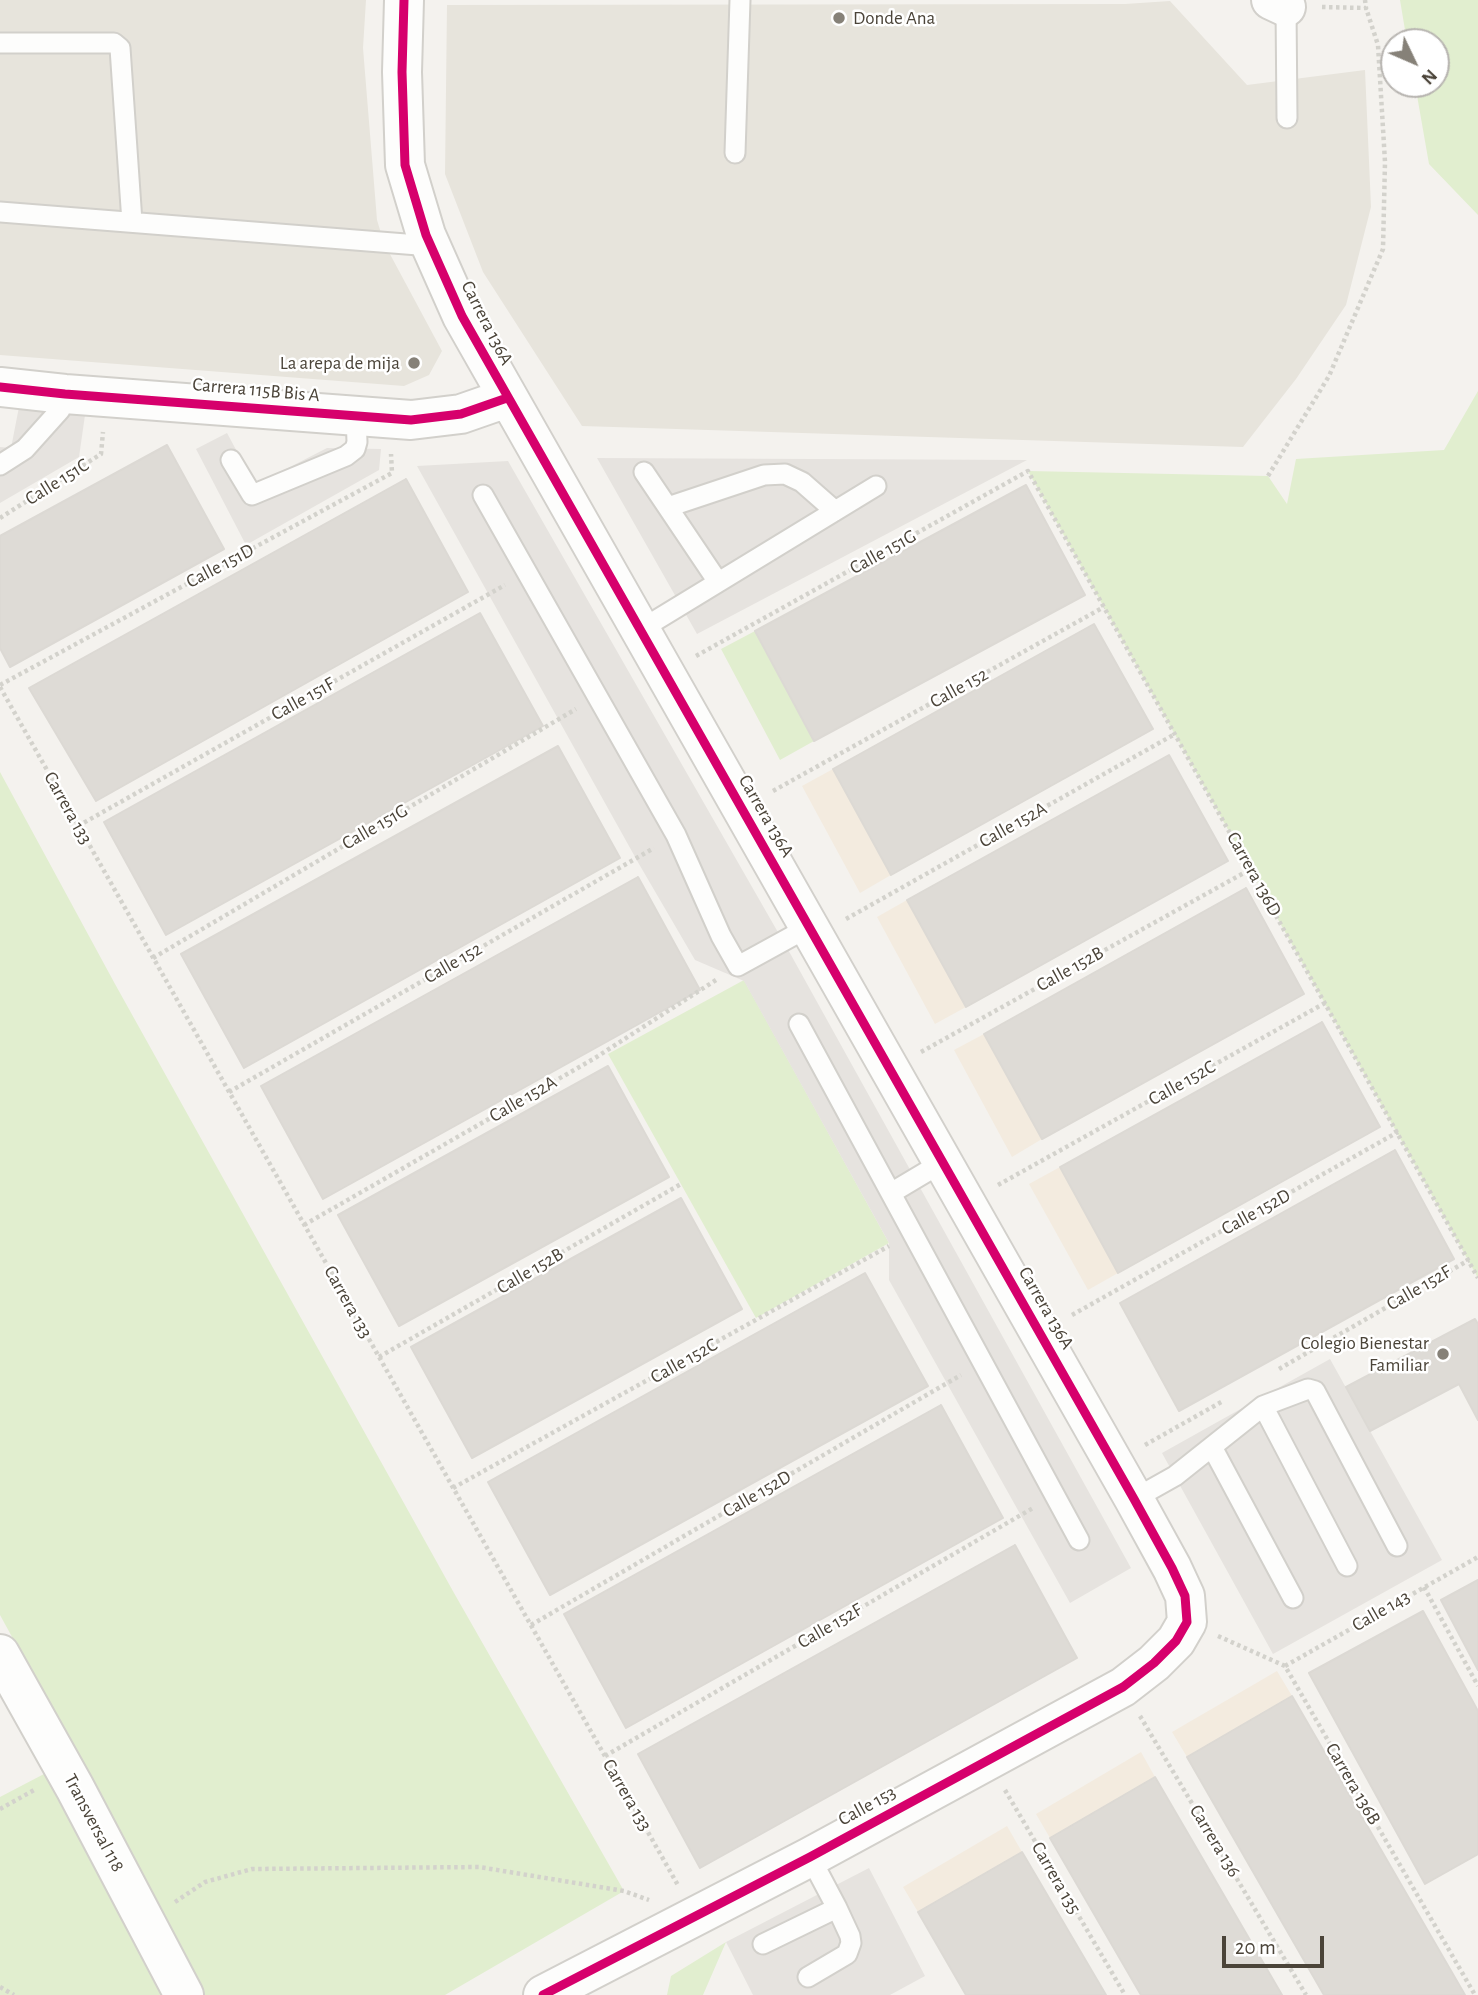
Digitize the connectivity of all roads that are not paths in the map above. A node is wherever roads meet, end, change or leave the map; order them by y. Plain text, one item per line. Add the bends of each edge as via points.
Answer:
1 (404, 0) edge
2 (740, 0) edge
3 (1279, 3) edge
4 (0, 43) edge
5 (1287, 118) dead end
6 (735, 153) dead end
7 (0, 212) edge
8 (132, 222) junction
9 (430, 246) junction
10 (0, 387) edge
11 (65, 394) junction
12 (507, 398) junction
13 (374, 417) junction
14 (231, 460) dead end
15 (0, 465) edge
16 (643, 472) dead end
17 (876, 486) dead end
18 (482, 495) dead end
19 (668, 507) junction
20 (835, 511) junction
21 (718, 582) junction
22 (640, 630) junction
23 (812, 932) junction
24 (799, 1024) dead end
25 (943, 1162) junction
26 (891, 1193) junction
27 (1263, 1406) junction
28 (1212, 1447) junction
29 (1134, 1499) junction
30 (1079, 1540) dead end
31 (1397, 1546) dead end
32 (1347, 1566) dead end
33 (1293, 1598) dead end
34 (1187, 1622) joint
35 (0, 1654) edge
36 (810, 1857) junction
37 (837, 1908) junction
38 (763, 1944) dead end
39 (808, 1977) dead end
40 (184, 1995) edge
41 (543, 1995) edge

1 - 9 street, Carrera 136A via 405,165
2 - 6 lane
3 - 5 lane
4 - 8 lane via 114,43 120,48
7 - 8 lane
8 - 9 lane
9 - 12 street, Carrera 136A via 462,317
10 - 11 street, Carrera 115B Bis A
11 - 13 street, Carrera 115B Bis A
11 - 15 lane via 60,410 25,449
12 - 13 street, Carrera 115B Bis A via 461,414 411,420
12 - 22 street, Carrera 136A
13 - 14 lane via 346,456 252,495
16 - 19 lane
17 - 20 lane
18 - 23 lane via 676,835 738,966
19 - 20 lane via 764,475 785,474 802,482
19 - 21 lane
20 - 21 lane
21 - 22 lane
22 - 23 street, Carrera 136A
23 - 25 street, Carrera 136A
24 - 26 lane
25 - 26 lane
25 - 29 street, Carrera 136A
26 - 30 lane
27 - 28 lane
27 - 31 lane via 1308,1389 1315,1391
27 - 32 lane
28 - 29 lane via 1175,1476
28 - 33 lane
29 - 34 street, Carrera 136A via 1185,1596
34 - 36 street, Calle 153 via 1176,1641 1124,1687
35 - 40 street, Transversal 118
36 - 37 lane
36 - 41 street, Calle 153
37 - 38 lane
37 - 39 lane via 850,1936 847,1954

